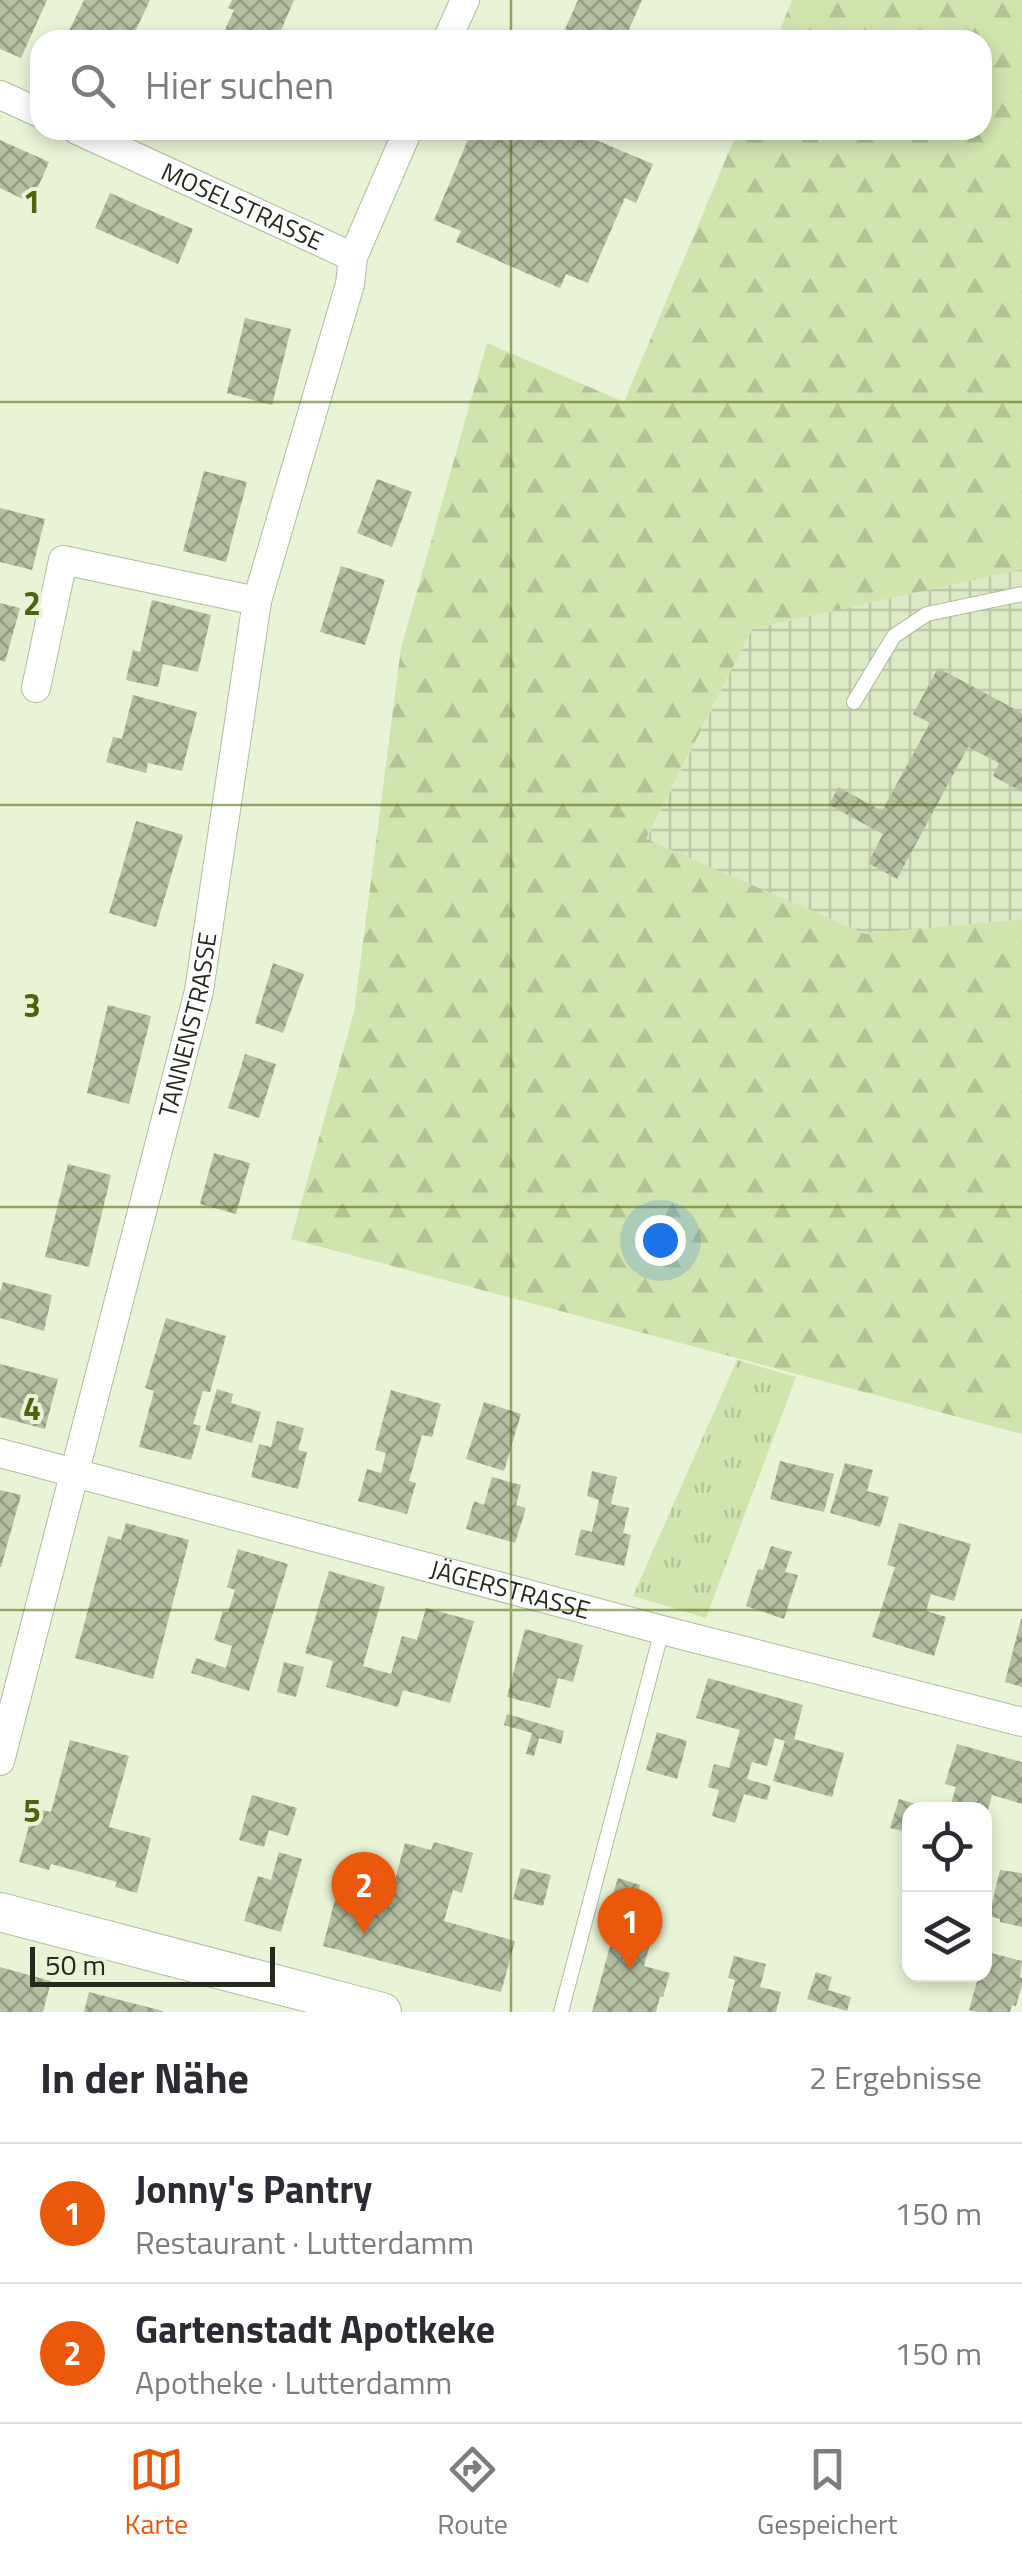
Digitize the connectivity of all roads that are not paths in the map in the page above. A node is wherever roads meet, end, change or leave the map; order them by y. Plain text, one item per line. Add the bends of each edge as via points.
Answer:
1 (465, 0) edge
2 (452, 30) edge
3 (0, 95) edge
4 (30, 108) edge
5 (96, 140) edge
6 (404, 140) edge
7 (352, 270) junction
8 (1022, 594) edge
9 (257, 602) junction
10 (36, 688) dead end
11 (854, 702) dead end
12 (0, 1453) edge
13 (76, 1473) junction
14 (662, 1630) junction
15 (1022, 1722) edge
16 (0, 1760) edge
17 (0, 1912) edge
18 (382, 2012) edge
19 (561, 2012) edge

1 - 2 street
3 - 4 street
5 - 7 street, MOSELSTRASSE
6 - 7 street, TANNENSTRASSE
7 - 9 street, TANNENSTRASSE
8 - 11 lane via 927,614 894,636
9 - 10 street via 63,560
9 - 13 street, TANNENSTRASSE via 199,991
12 - 13 street, JÄGERSTRASSE
13 - 14 street, JÄGERSTRASSE
13 - 16 street, TANNENSTRASSE
14 - 15 street, JÄGERSTRASSE
14 - 19 lane
17 - 18 street

